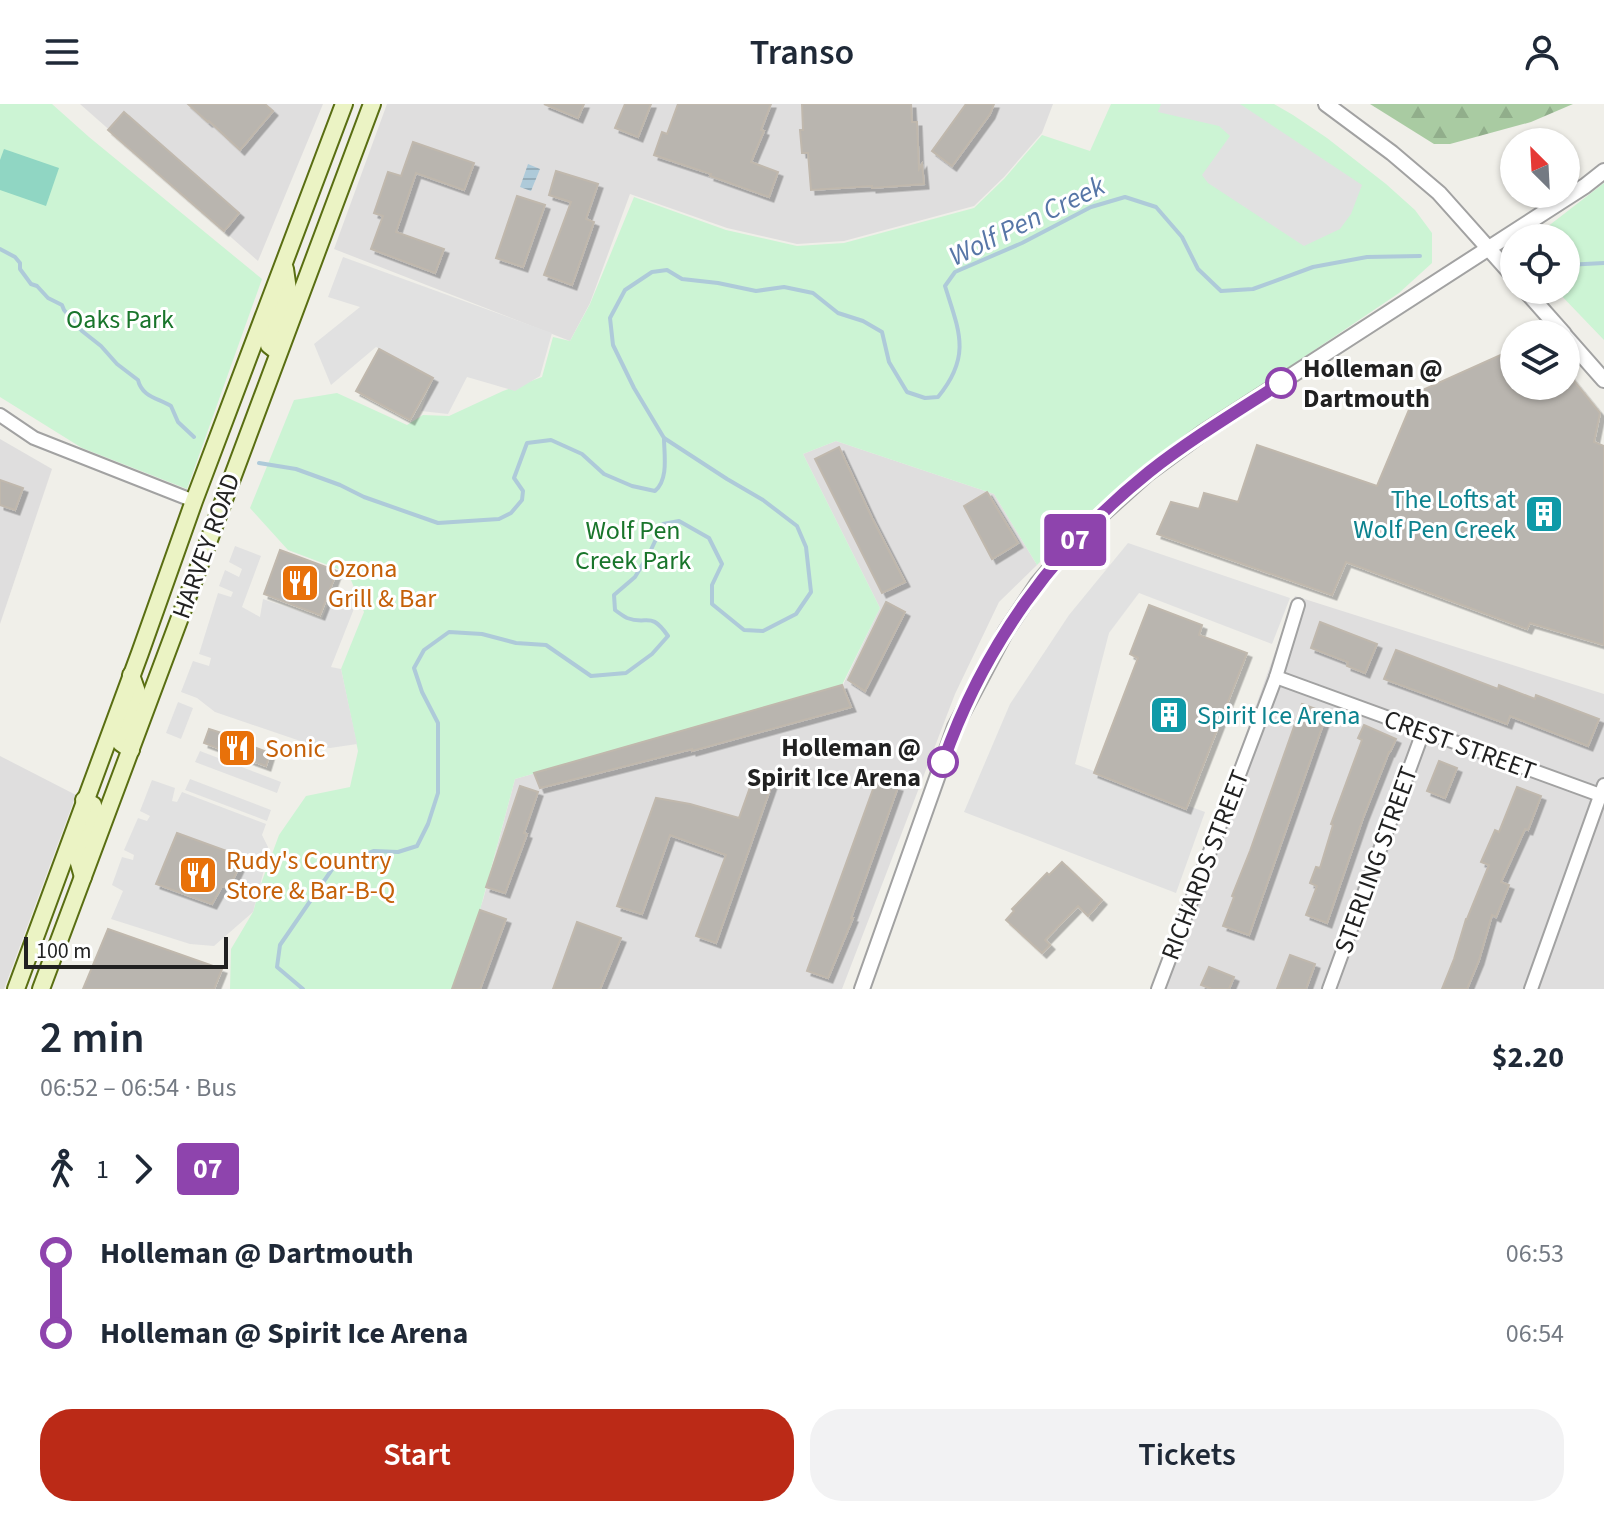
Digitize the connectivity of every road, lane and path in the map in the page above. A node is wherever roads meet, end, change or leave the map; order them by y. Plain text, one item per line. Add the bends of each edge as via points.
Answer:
1 (344, 104) edge
2 (1326, 104) edge
3 (369, 107) edge
4 (1604, 171) edge
5 (1489, 248) junction
6 (1500, 261) edge
7 (285, 264) junction
8 (1537, 304) edge
9 (1552, 320) edge
10 (278, 352) junction
11 (1580, 352) edge
12 (1604, 380) edge
13 (0, 415) edge
14 (194, 501) junction
15 (1298, 605) dead end
16 (131, 675) junction
17 (1276, 677) junction
18 (1423, 732) junction
19 (131, 750) junction
20 (1602, 790) edge
21 (84, 800) junction
22 (83, 877) junction
23 (16, 989) edge
24 (41, 989) edge
25 (862, 989) edge
26 (1158, 989) edge
27 (1329, 989) edge
28 (1531, 989) edge

1 - 7 main road, HARVEY ROAD
2 - 5 street via 1439,193
3 - 10 main road, HARVEY ROAD
4 - 5 street
5 - 6 street
5 - 25 street via 1159,465 1077,537 1038,583 955,727
7 - 10 main road via 288,290 269,345
7 - 14 main road, HARVEY ROAD
8 - 9 street
10 - 19 main road, HARVEY ROAD
11 - 12 street
13 - 14 street via 34,438
14 - 16 main road, HARVEY ROAD
15 - 17 street, RICHARDS STREET
16 - 19 main road via 137,692 121,736 121,743
16 - 21 main road, HARVEY ROAD
17 - 18 street, CREST STREET
17 - 26 street, RICHARDS STREET
18 - 20 street, CREST STREET
18 - 27 street, STERLING STREET
19 - 22 main road, HARVEY ROAD
20 - 28 street
21 - 22 main road via 94,812 77,856
21 - 23 main road, HARVEY ROAD
22 - 24 main road, HARVEY ROAD

